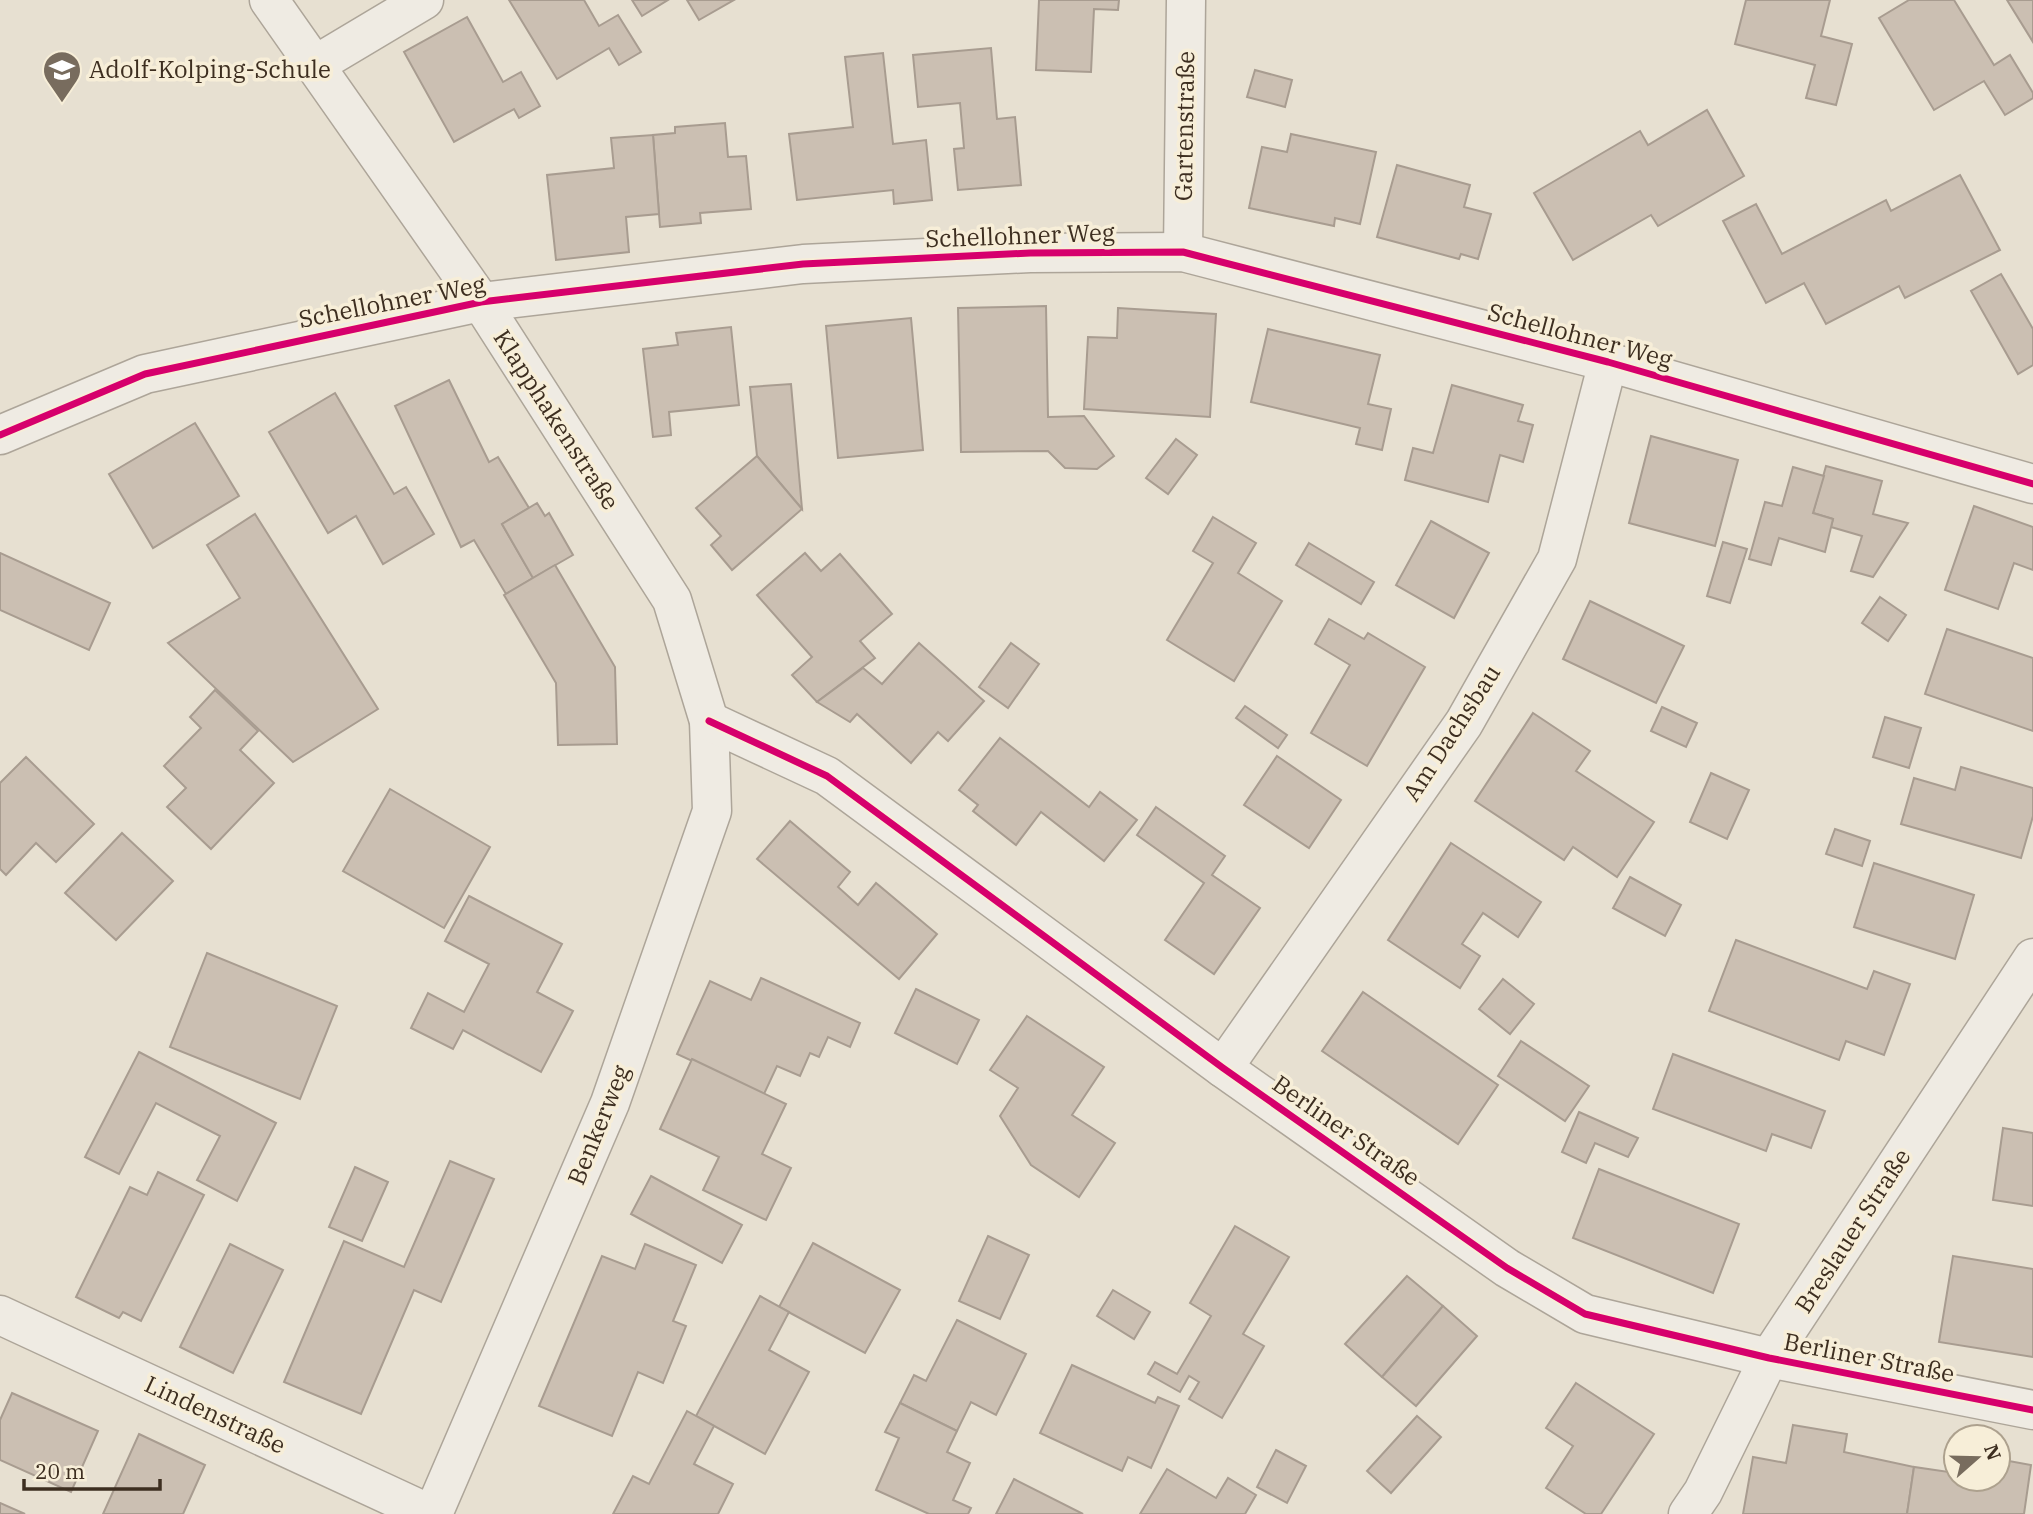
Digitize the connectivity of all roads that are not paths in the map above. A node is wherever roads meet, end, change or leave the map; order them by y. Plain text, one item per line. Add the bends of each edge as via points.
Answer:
1 (269, 0) edge
2 (424, 0) edge
3 (1186, 0) edge
4 (315, 65) junction
5 (1183, 252) junction
6 (481, 302) junction
7 (1608, 362) junction
8 (0, 435) edge
9 (2033, 484) edge
10 (709, 721) junction
11 (2033, 958) edge
12 (1223, 1068) junction
13 (0, 1315) edge
14 (1769, 1358) junction
15 (2033, 1410) edge
16 (431, 1514) edge
17 (1688, 1514) edge

1 - 4 street, Klapphakenstraße
2 - 4 street
3 - 5 street, Gartenstraße
4 - 6 street, Klapphakenstraße
5 - 6 street, Schellohner Weg via 1030,253 803,264
5 - 7 street, Schellohner Weg
6 - 8 street, Schellohner Weg via 145,374
6 - 10 street, Klapphakenstraße via 672,600
7 - 9 street, Schellohner Weg
7 - 12 street, Am Dachsbau via 1557,559 1464,723
10 - 12 street, Berliner Straße via 827,776
10 - 16 street, Benkerweg via 712,811 610,1103
11 - 14 street, Breslauer Straße
12 - 14 street, Berliner Straße via 1507,1268 1585,1314
13 - 16 street, Lindenstraße
14 - 15 street, Berliner Straße
14 - 17 street, Breslauer Straße

